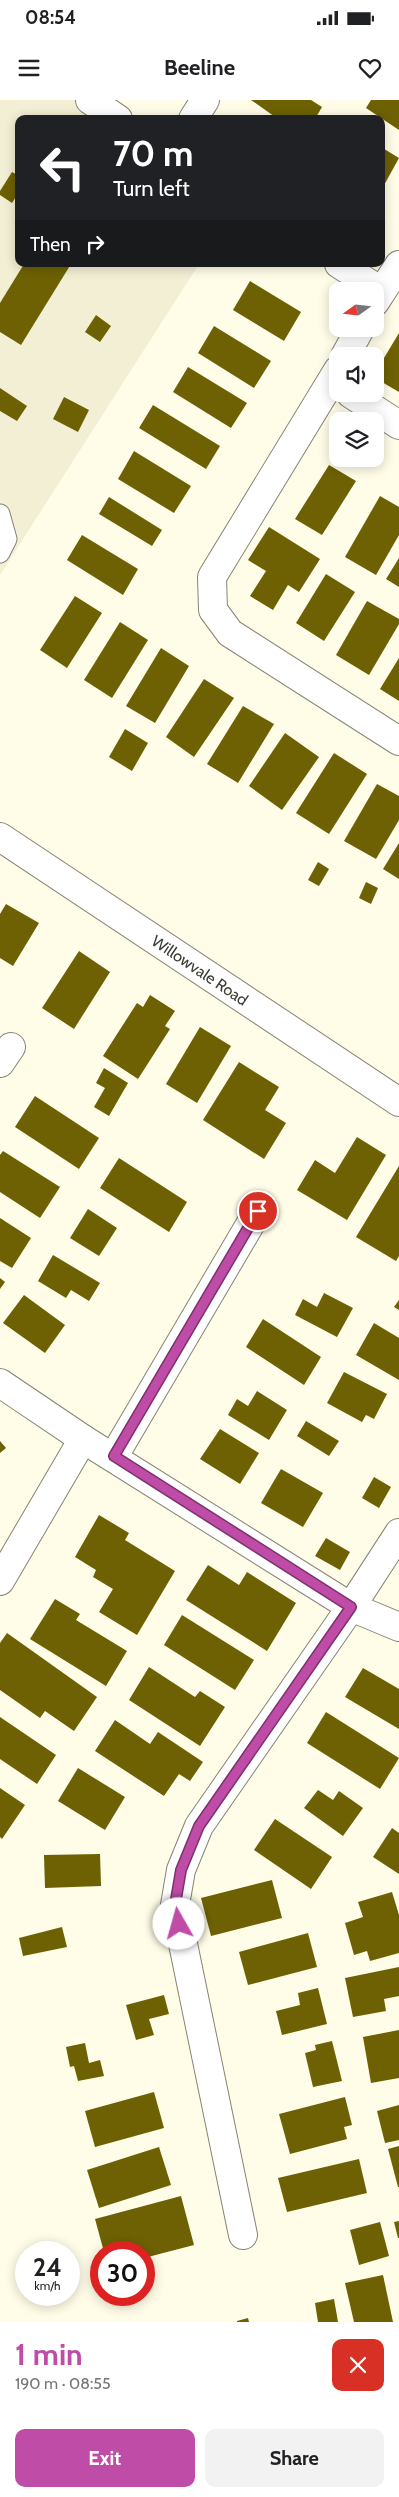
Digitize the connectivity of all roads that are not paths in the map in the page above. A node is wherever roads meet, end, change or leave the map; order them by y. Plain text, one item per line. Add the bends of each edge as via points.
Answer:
1 (90, 100) edge
2 (205, 100) edge
3 (112, 115) edge
4 (196, 115) edge
5 (399, 265) edge
6 (343, 267) edge
7 (360, 282) edge
8 (384, 288) edge
9 (329, 397) edge
10 (367, 402) edge
11 (399, 425) edge
12 (0, 514) edge
13 (0, 553) edge
14 (399, 741) edge
15 (0, 837) edge
16 (399, 1102) edge
17 (258, 1211) dead end
18 (0, 1383) edge
19 (83, 1439) junction
20 (114, 1456) junction
21 (399, 1533) edge
22 (0, 1581) edge
23 (351, 1607) junction
24 (399, 1627) edge
25 (243, 2235) dead end

1 - 3 street
2 - 4 street
5 - 8 street
6 - 7 street
9 - 14 street via 212,578 213,610 230,633
10 - 11 street
12 - 13 lane via 8,539
15 - 16 street, Willowvale Road
17 - 20 street
18 - 19 street
19 - 20 street
19 - 22 street
20 - 23 street
21 - 23 street
23 - 24 street
23 - 25 street via 199,1826 181,1870 175,1905

